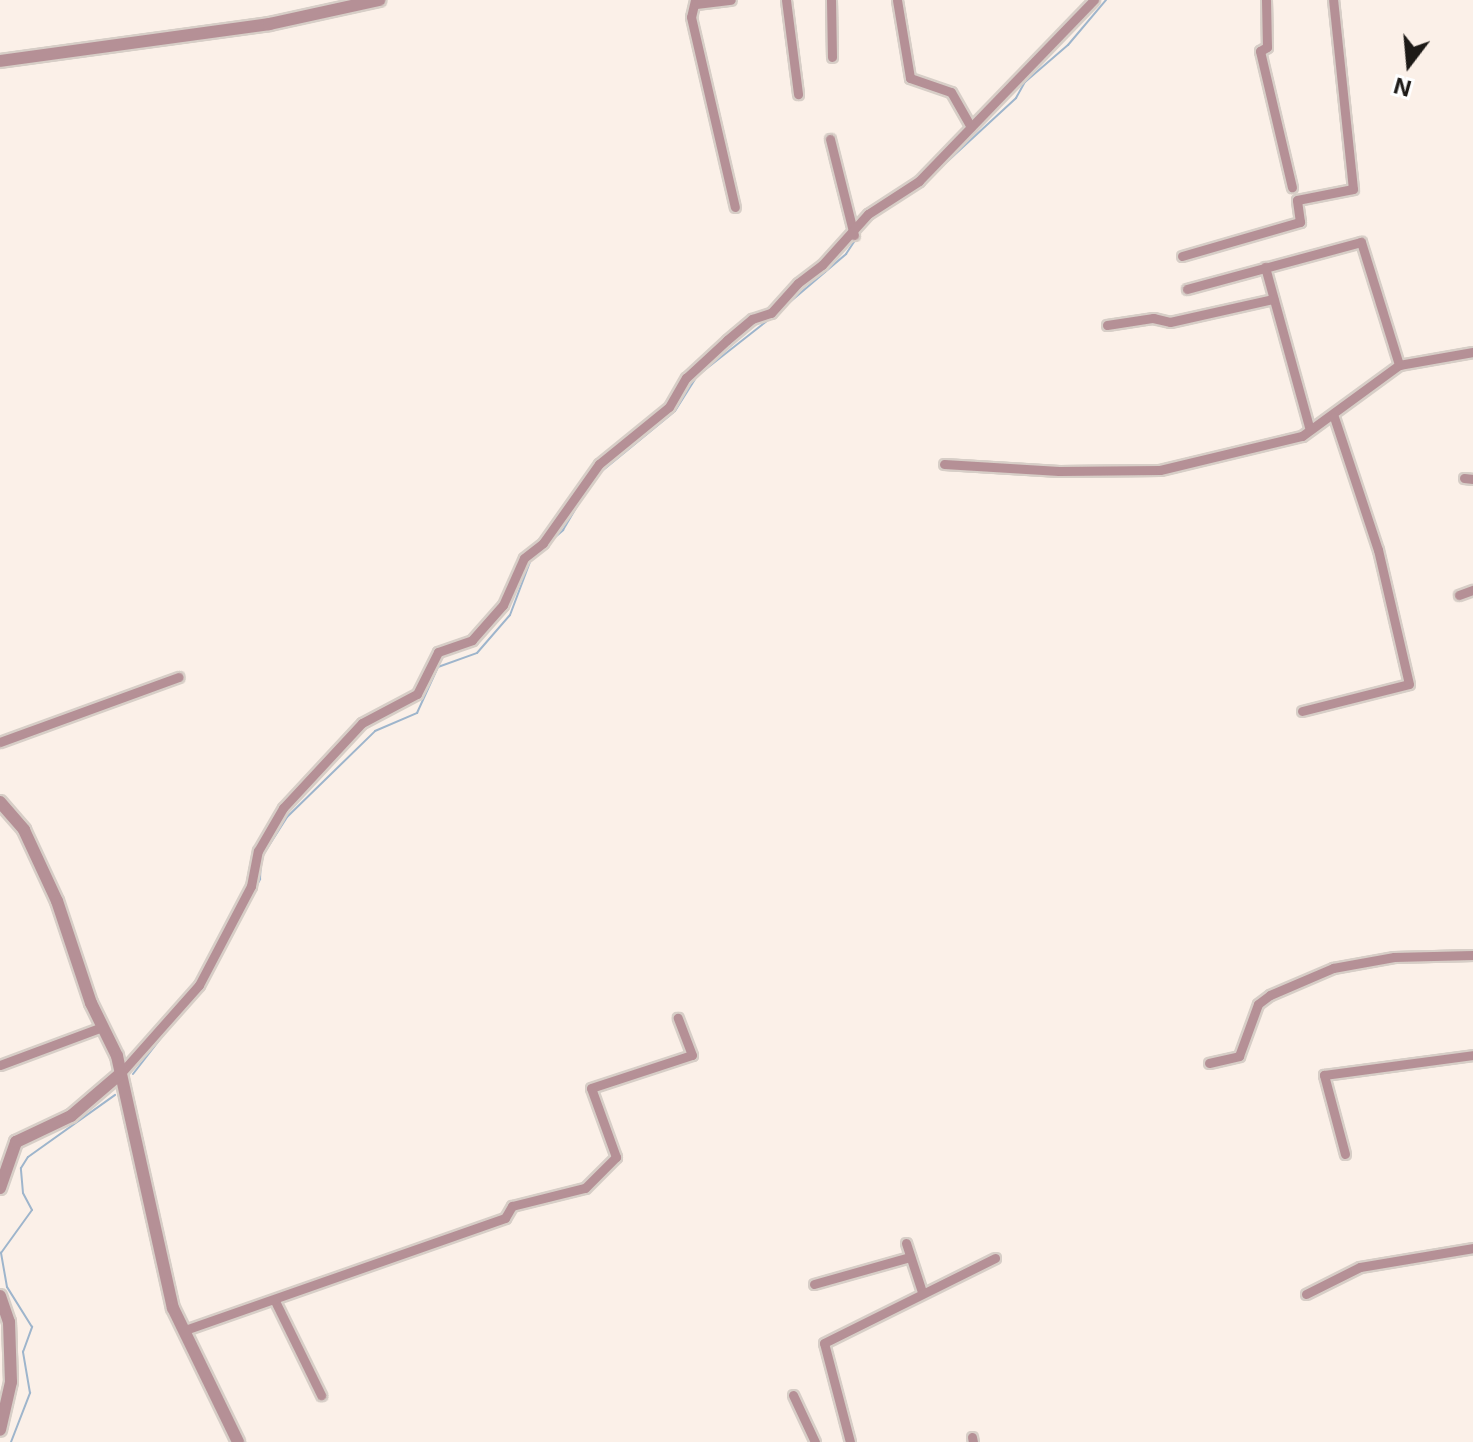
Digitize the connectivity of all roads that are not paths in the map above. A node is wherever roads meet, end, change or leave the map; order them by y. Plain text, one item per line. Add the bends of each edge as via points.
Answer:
1 (379, 0) edge
2 (731, 0) edge
3 (786, 0) edge
4 (831, 0) edge
5 (897, 0) edge
6 (1094, 0) edge
7 (1266, 0) edge
8 (1333, 0) edge
9 (696, 2) edge
10 (832, 57) dead end
11 (0, 61) edge
12 (798, 94) dead end
13 (971, 127) junction
14 (830, 139) dead end
15 (1292, 187) dead end
16 (735, 207) dead end
17 (854, 235) junction
18 (1182, 256) dead end
19 (1265, 267) junction
20 (1187, 289) dead end
21 (1273, 299) junction
22 (1107, 325) dead end
23 (1473, 352) edge
24 (1399, 365) junction
25 (1334, 417) junction
26 (1309, 427) junction
27 (944, 464) dead end
28 (1473, 590) edge
29 (1459, 595) dead end
30 (179, 677) dead end
31 (1302, 711) dead end
32 (0, 742) edge
33 (0, 802) edge
34 (1473, 955) edge
35 (678, 1018) dead end
36 (102, 1027) junction
37 (1473, 1055) edge
38 (1209, 1063) dead end
39 (0, 1065) edge
40 (120, 1074) junction
41 (1345, 1154) dead end
42 (0, 1188) edge
43 (906, 1243) dead end
44 (1473, 1248) edge
45 (910, 1257) junction
46 (995, 1258) dead end
47 (814, 1284) dead end
48 (922, 1292) junction
49 (1306, 1294) dead end
50 (0, 1296) edge
51 (275, 1301) junction
52 (185, 1330) junction
53 (321, 1395) dead end
54 (793, 1395) dead end
55 (0, 1430) edge
56 (238, 1442) edge
57 (815, 1442) edge
58 (850, 1442) edge

1 - 11 street via 269,24
2 - 9 street
3 - 12 street
4 - 10 street
5 - 13 street via 910,78 951,92
6 - 13 street
7 - 15 street via 1267,47 1260,51
8 - 18 street via 1353,189 1297,200 1300,222
9 - 16 street via 691,17
13 - 17 street via 919,181 868,214
14 - 17 street
17 - 40 street via 771,313 752,319 727,340 686,378 669,407 599,464 543,543 524,558 503,605 472,640 438,652 417,694 362,723 283,808 263,840 251,886 199,985
19 - 20 street
19 - 21 street
19 - 24 street via 1361,242
21 - 22 street via 1170,322 1153,318
21 - 26 street
23 - 24 street
24 - 25 street via 1361,389
25 - 26 street
25 - 31 street via 1378,550 1409,684
26 - 27 street via 1285,442 1160,470
28 - 29 street
30 - 32 street
33 - 36 street via 24,830 44,872
34 - 38 street via 1394,957 1333,968 1258,1004 1239,1056
35 - 51 street via 692,1055 590,1091 616,1157 585,1188 512,1206 505,1218 408,1248
36 - 39 street
36 - 40 street
37 - 41 street via 1324,1075
40 - 42 street via 71,1116 16,1142
40 - 52 street via 150,1223 173,1308
43 - 45 street
44 - 49 street via 1360,1267
45 - 47 street
45 - 48 street
46 - 48 street
48 - 58 street via 824,1343
50 - 55 street via 9,1322 11,1382
51 - 52 street
51 - 53 street
52 - 56 street via 206,1385
54 - 57 street

